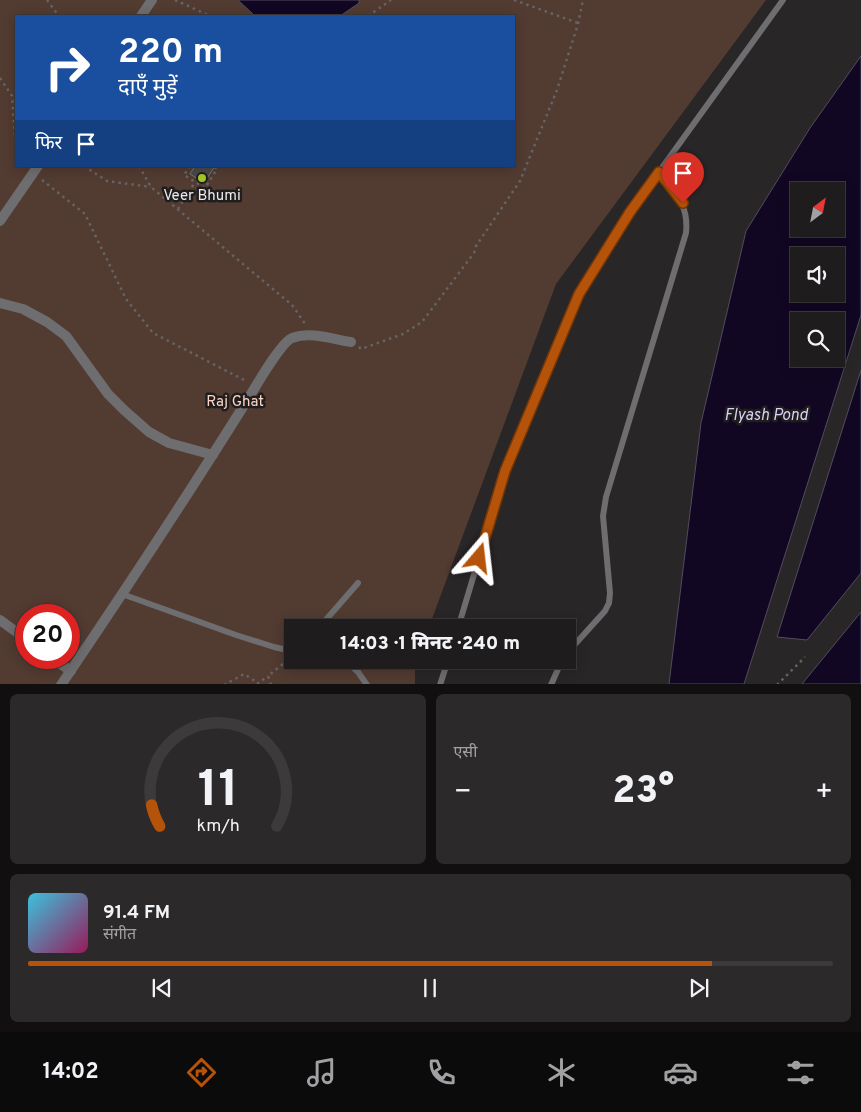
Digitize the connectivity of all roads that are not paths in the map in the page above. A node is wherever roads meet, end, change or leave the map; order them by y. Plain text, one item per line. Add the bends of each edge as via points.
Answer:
1 (152, 0) edge
2 (783, 0) edge
3 (142, 15) edge
4 (35, 170) edge
5 (659, 172) junction
6 (0, 221) edge
7 (0, 303) edge
8 (351, 342) road end
9 (213, 455) junction
10 (358, 583) dead end
11 (122, 594) junction
12 (327, 619) edge
13 (461, 619) edge
14 (0, 620) edge
15 (15, 631) edge
16 (576, 643) edge
17 (284, 649) edge
18 (68, 669) edge
19 (355, 669) edge
20 (445, 669) edge
21 (558, 669) edge
22 (71, 671) junction
23 (61, 684) edge
24 (367, 684) edge
25 (440, 684) edge
26 (551, 684) edge

1 - 3 street
2 - 5 lane
4 - 6 street
5 - 13 lane via 579,294 505,471
5 - 16 lane via 683,203 686,233 606,497 603,516 609,603 605,612
7 - 9 street via 23,309 66,336 108,394 149,432 169,443
8 - 9 street via 312,334 290,339 273,359
9 - 11 street
10 - 12 lane
11 - 17 lane
11 - 22 street
14 - 15 street
18 - 22 street
19 - 24 lane
20 - 25 lane
21 - 26 lane
22 - 23 street

